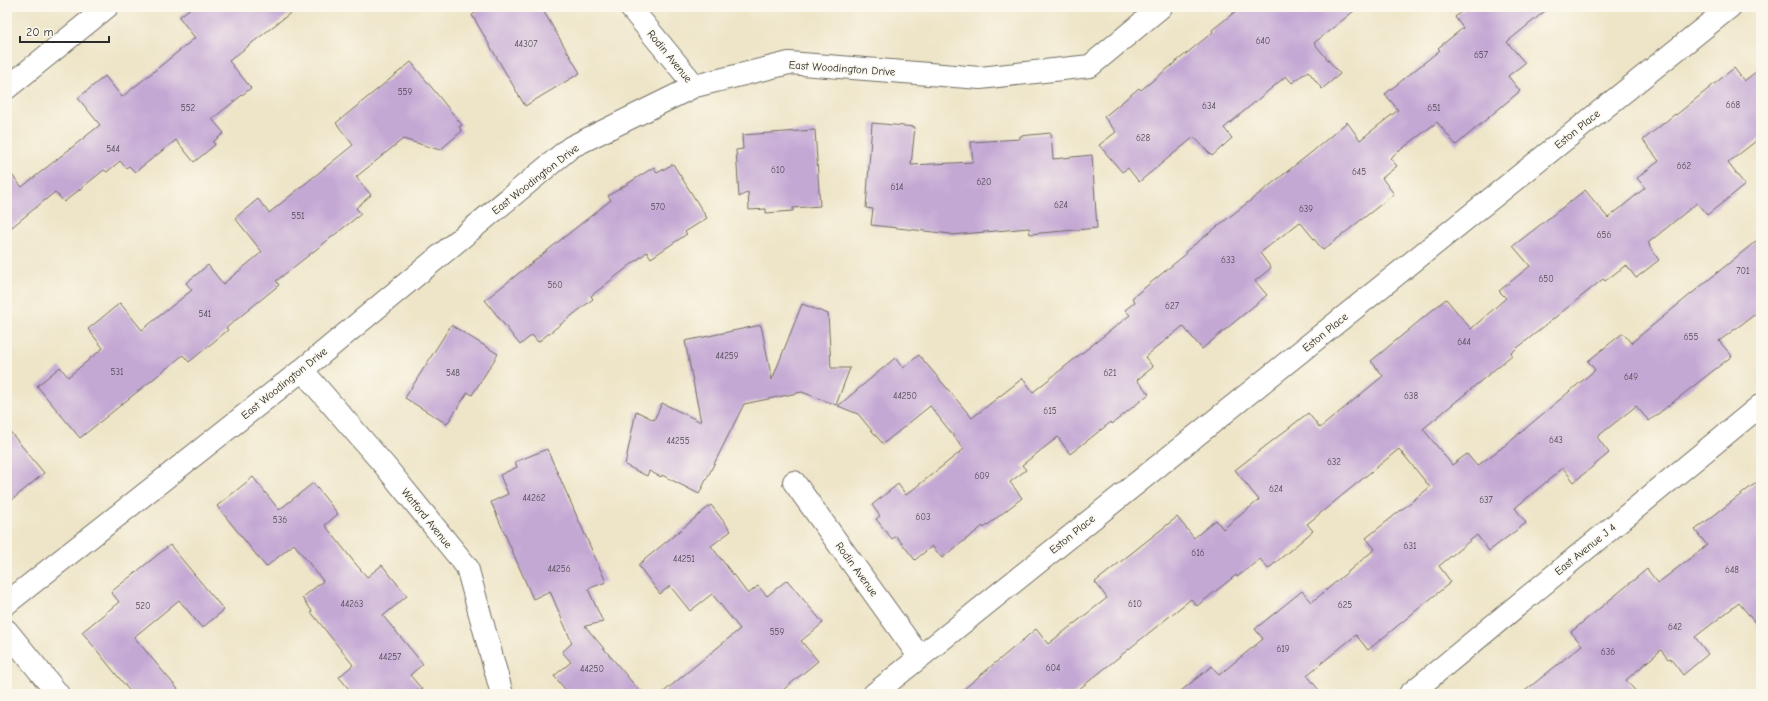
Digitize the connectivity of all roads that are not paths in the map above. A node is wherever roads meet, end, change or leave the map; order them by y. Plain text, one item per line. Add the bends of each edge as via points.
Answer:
1 (107, 7) edge
2 (630, 7) edge
3 (1161, 7) edge
4 (1730, 7) edge
5 (695, 86) junction
6 (7, 88) edge
7 (302, 370) junction
8 (1761, 404) edge
9 (794, 482) dead end
10 (7, 603) edge
11 (7, 631) edge
12 (919, 656) junction
13 (58, 694) edge
14 (502, 694) edge
15 (874, 694) edge
16 (1410, 694) edge

1 - 6 street
2 - 5 street, Rodin Avenue
3 - 5 street, East Woodington Drive via 1090,66 980,78 789,64
4 - 12 street, Eston Place
5 - 7 street, East Woodington Drive via 571,147
7 - 10 street, East Woodington Drive
7 - 14 street, Watford Avenue via 467,567
8 - 16 street, East Avenue J 4
9 - 12 street, Rodin Avenue
11 - 13 street
12 - 15 street

